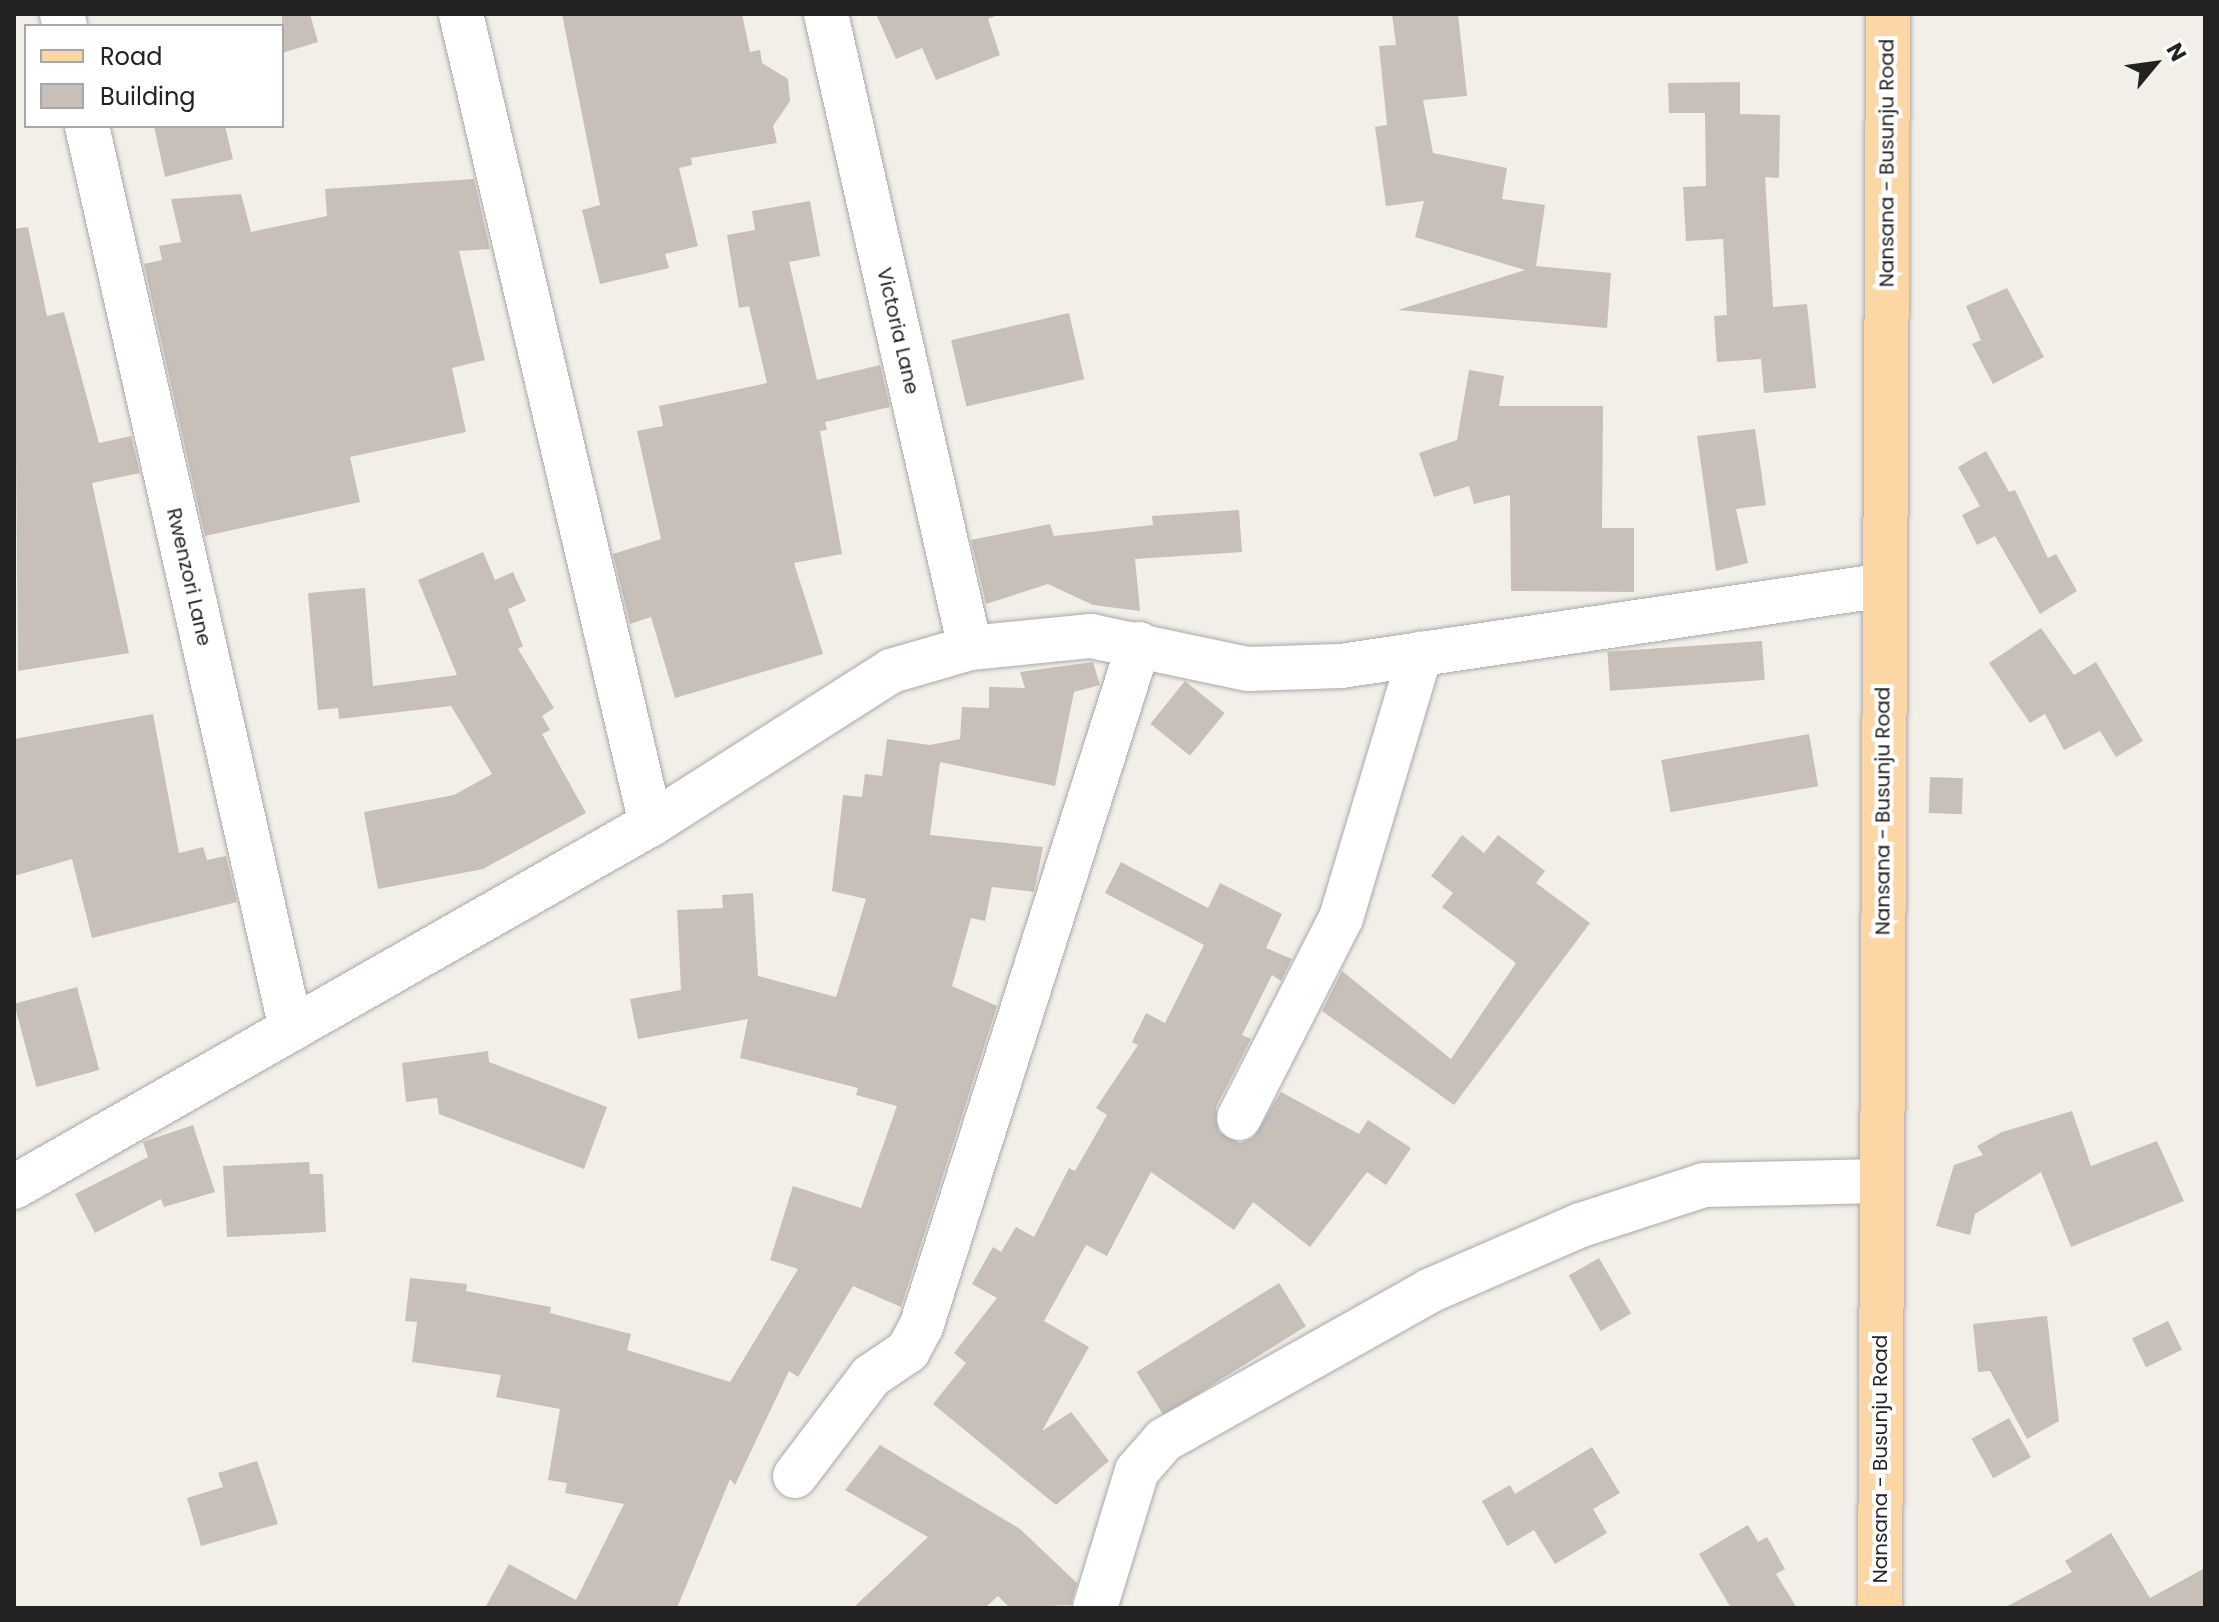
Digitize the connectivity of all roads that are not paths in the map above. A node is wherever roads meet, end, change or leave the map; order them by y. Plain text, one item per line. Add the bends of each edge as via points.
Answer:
1 (461, 14) edge
2 (826, 14) edge
3 (1888, 14) edge
4 (87, 128) edge
5 (1885, 585) junction
6 (1139, 644) junction
7 (970, 648) junction
8 (1420, 654) junction
9 (651, 824) junction
10 (291, 1029) junction
11 (1239, 1118) dead end
12 (1881, 1181) junction
13 (14, 1187) edge
14 (795, 1476) dead end
15 (1095, 1608) edge
16 (1880, 1608) edge

1 - 9 street
2 - 7 street, Victoria Lane
3 - 5 main road, Nansana - Busunju Road
4 - 10 street, Rwenzori Lane
5 - 8 street
5 - 12 main road, Nansana - Busunju Road
6 - 7 street via 1091,636
6 - 8 street via 1248,669
6 - 14 street via 921,1327 908,1351 871,1376
7 - 9 street via 891,671
8 - 11 street via 1341,918
9 - 10 street
10 - 13 street
12 - 15 street via 1704,1185 1581,1225 1429,1291 1164,1440 1137,1471
12 - 16 main road, Nansana - Busunju Road

